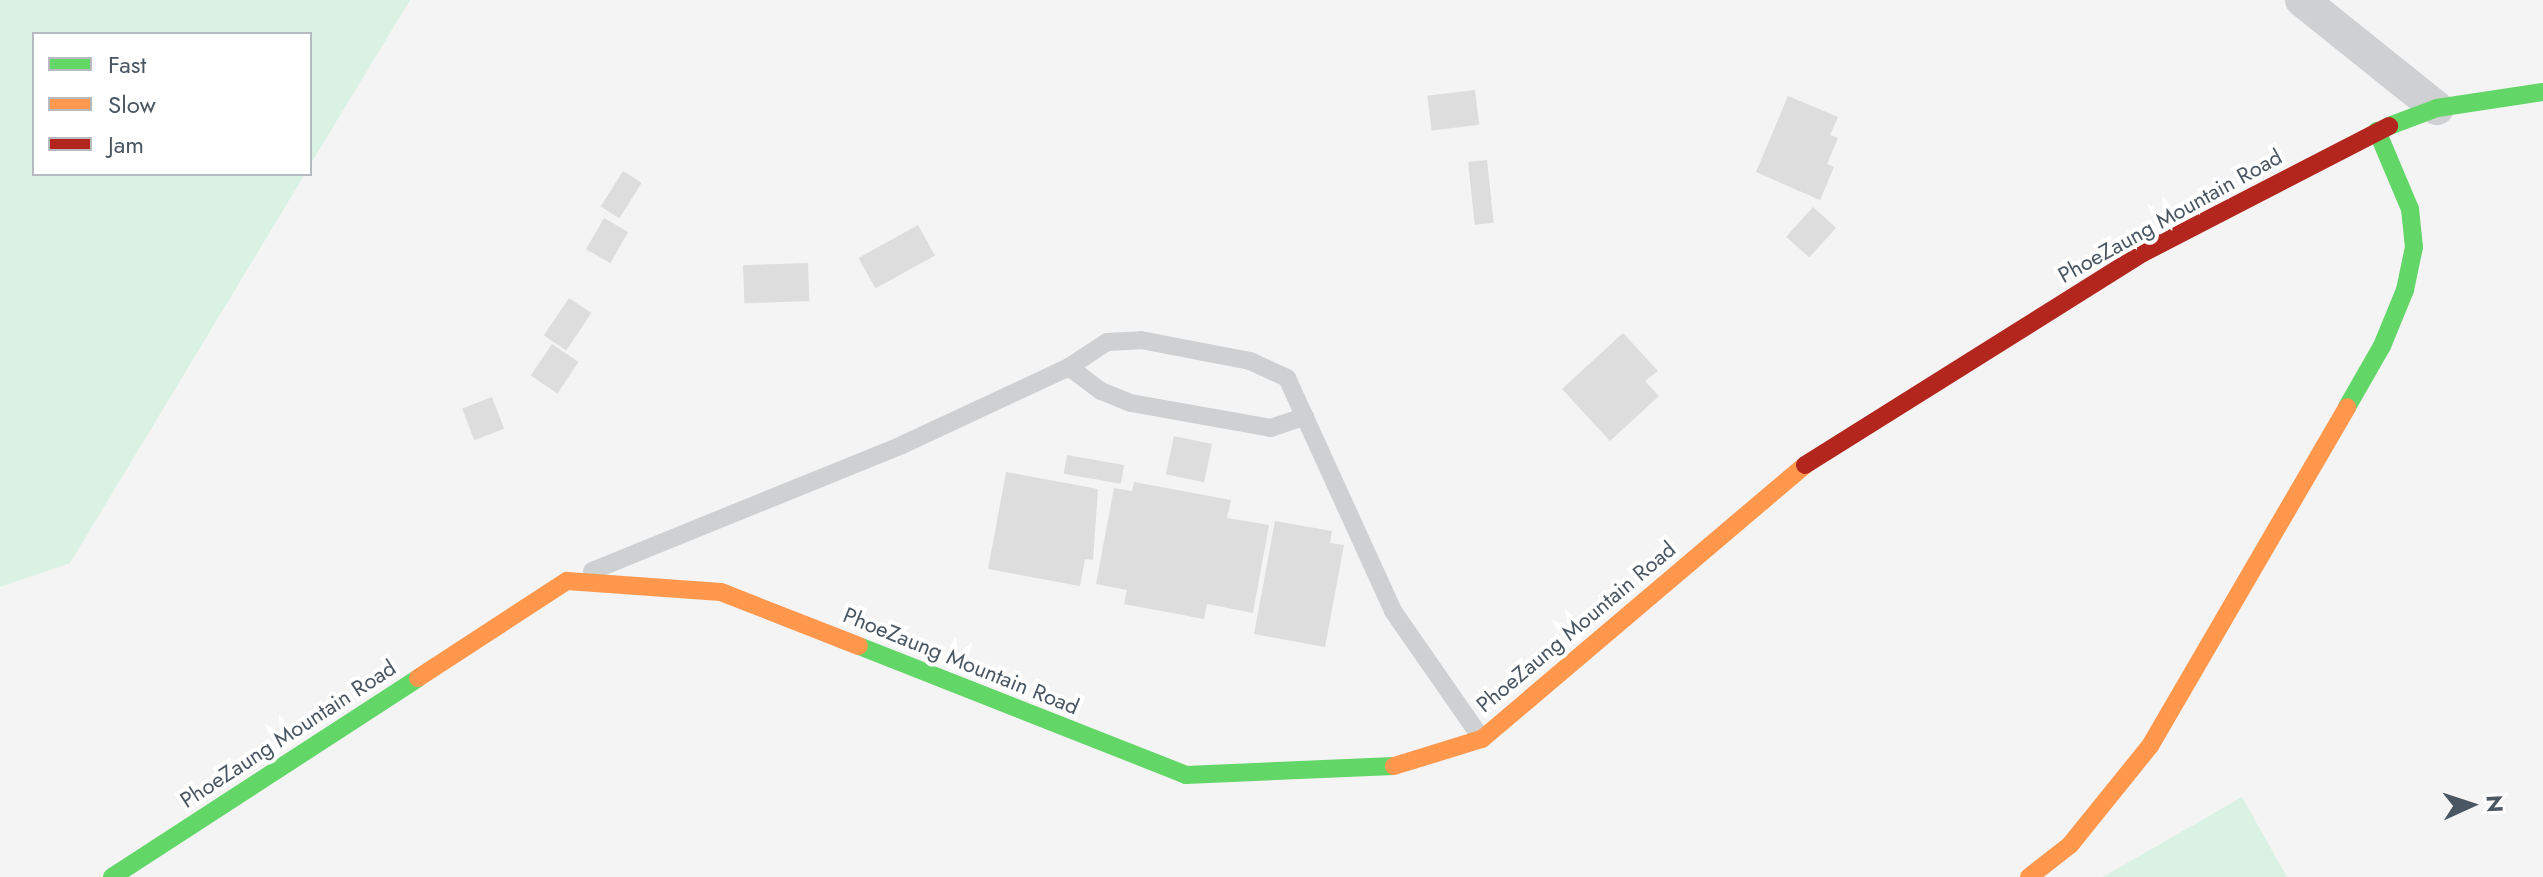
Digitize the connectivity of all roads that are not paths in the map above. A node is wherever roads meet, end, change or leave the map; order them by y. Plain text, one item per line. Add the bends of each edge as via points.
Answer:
1 (2302, 0) edge
2 (2543, 92) edge
3 (2437, 108) junction
4 (2377, 131) junction
5 (1069, 367) junction
6 (1305, 416) junction
7 (567, 581) junction
8 (1482, 739) junction
9 (112, 877) edge
10 (2029, 877) edge

1 - 3 street
2 - 3 street, PhoeZaung Mountain Road
3 - 4 street, PhoeZaung Mountain Road
4 - 8 street, PhoeZaung Mountain Road via 2143,253 1808,462
4 - 10 street via 2410,209 2414,247 2405,290 2382,346 2150,746 2070,845
5 - 6 lane via 1101,391 1131,403 1271,428
5 - 6 lane via 1107,342 1141,340 1250,361 1287,378
5 - 7 lane via 902,445
6 - 8 lane via 1393,611
7 - 8 street, PhoeZaung Mountain Road via 721,592 1186,775 1380,771
7 - 9 street, PhoeZaung Mountain Road

